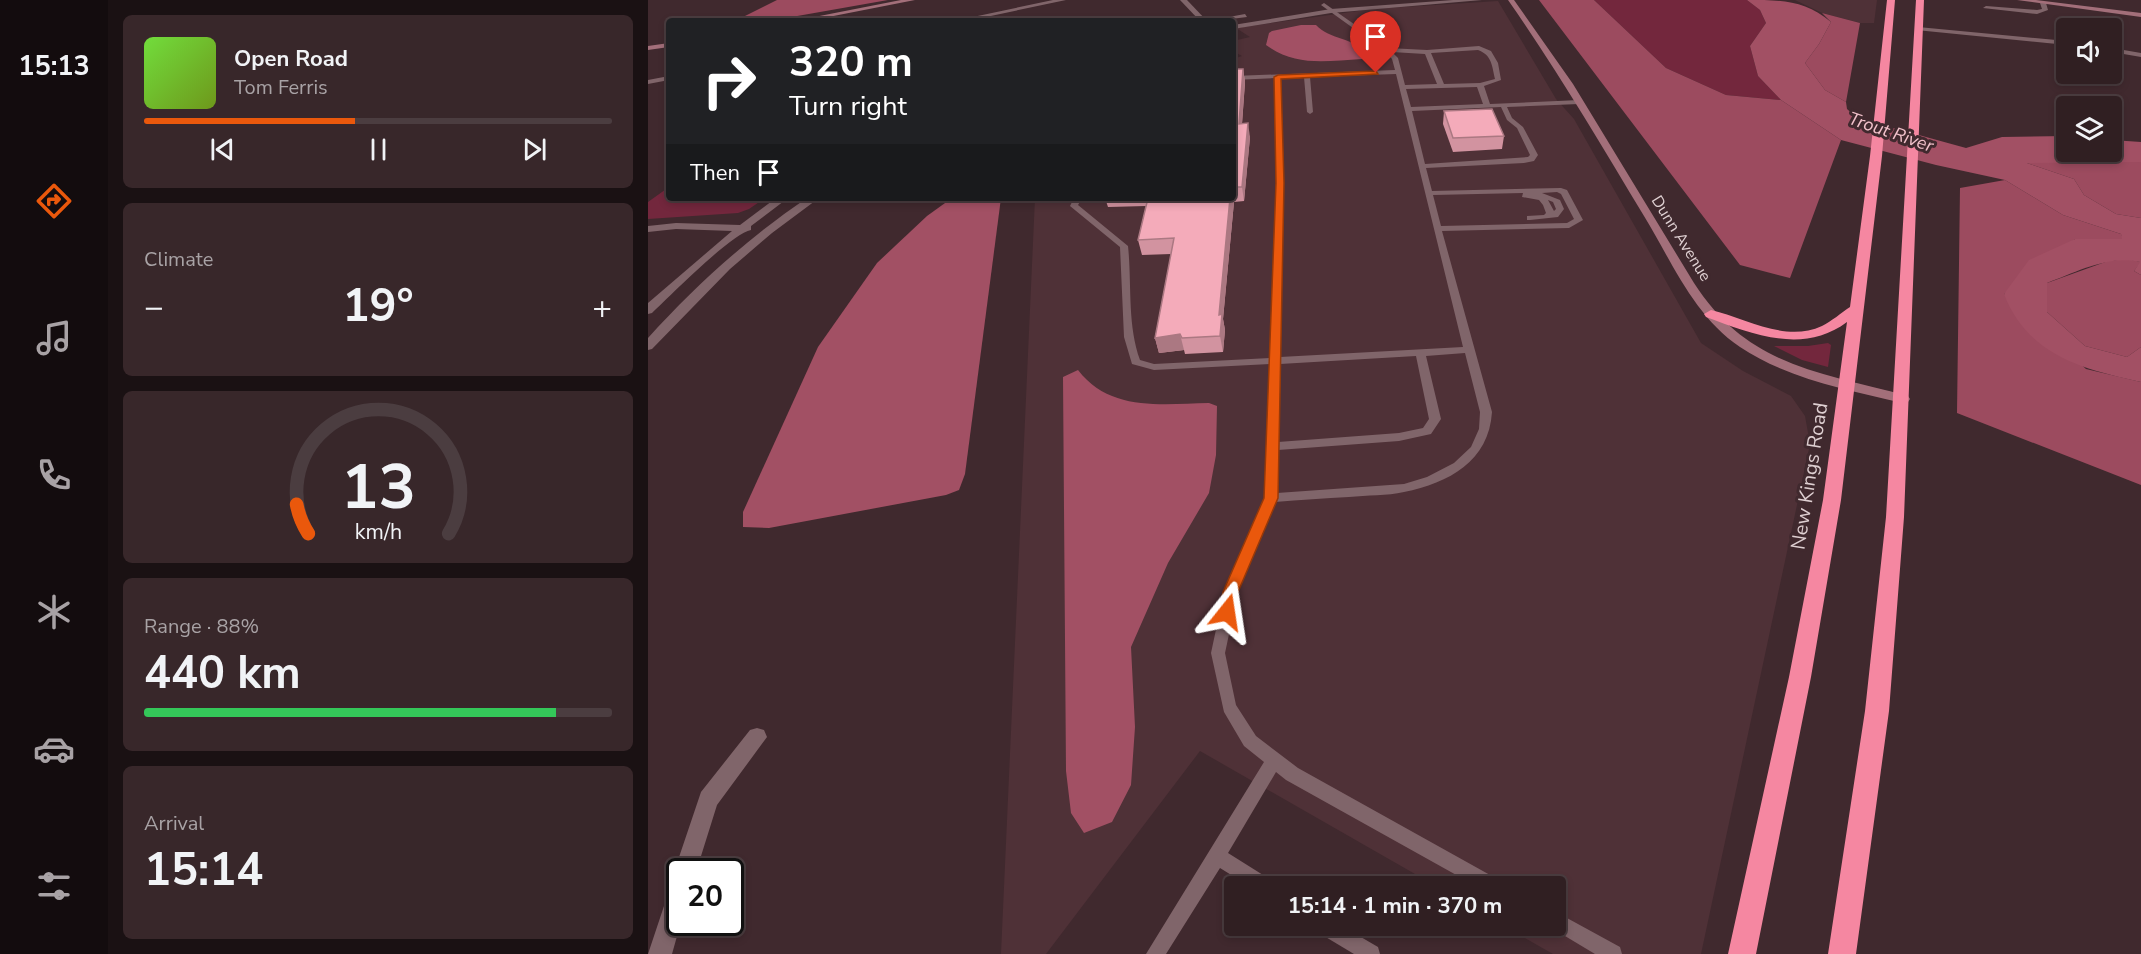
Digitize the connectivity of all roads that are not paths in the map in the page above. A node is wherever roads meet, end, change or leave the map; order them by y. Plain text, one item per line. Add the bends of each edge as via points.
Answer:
1 (912, 0) edge
2 (1063, 0) edge
3 (1183, 0) edge
4 (1370, 0) edge
5 (1479, 0) edge
6 (1511, 0) edge
7 (1891, 0) edge
8 (1920, 0) edge
9 (2020, 0) edge
10 (2043, 3) junction
11 (2063, 3) edge
12 (1324, 5) junction
13 (1986, 8) dead end
14 (1292, 9) dead end
15 (1331, 11) junction
16 (1251, 15) dead end
17 (2141, 15) edge
18 (813, 18) edge
19 (972, 18) edge
20 (1201, 18) edge
21 (1234, 18) edge
22 (1236, 27) edge
23 (1918, 29) junction
24 (2056, 42) edge
25 (666, 45) edge
26 (648, 48) edge
27 (1388, 50) junction
28 (1427, 52) junction
29 (2122, 52) edge
30 (2141, 55) edge
31 (1399, 72) junction
32 (1307, 76) junction
33 (1278, 77) junction
34 (1236, 78) edge
35 (666, 79) edge
36 (648, 82) edge
37 (1441, 85) junction
38 (1480, 85) junction
39 (1403, 87) junction
40 (1579, 102) junction
41 (1503, 105) junction
42 (1487, 106) junction
43 (1408, 109) junction
44 (1310, 112) dead end
45 (1422, 166) junction
46 (1461, 192) junction
47 (1429, 193) junction
48 (779, 201) edge
49 (810, 201) edge
50 (1076, 201) edge
51 (743, 228) junction
52 (1475, 228) junction
53 (648, 229) edge
54 (1437, 229) junction
55 (769, 231) junction
56 (1857, 309) junction
57 (648, 310) edge
58 (1711, 314) junction
59 (648, 346) edge
60 (1470, 350) junction
61 (1420, 353) junction
62 (1274, 362) junction
63 (1847, 385) junction
64 (1903, 399) junction
65 (1271, 447) junction
66 (1271, 498) junction
67 (757, 737) dead end
68 (1274, 760) junction
69 (1217, 856) junction
70 (689, 858) edge
71 (1249, 876) edge
72 (1475, 876) edge
73 (1566, 928) edge
74 (666, 935) edge
75 (1342, 936) edge
76 (1598, 949) edge
77 (660, 954) edge
78 (1155, 954) edge
79 (1371, 954) edge
80 (1613, 954) edge
81 (1742, 954) edge
82 (1842, 954) edge

1 - 18 main road
2 - 19 street
3 - 20 street
4 - 12 street
5 - 15 street
6 - 40 main road, Dunn Avenue
7 - 56 highway, New Kings Road
8 - 23 highway
9 - 10 main road
10 - 11 main road
10 - 13 lane via 2045,10 2037,12
11 - 17 main road
12 - 14 street
12 - 15 lane
15 - 22 street
15 - 27 lane
16 - 21 street
23 - 24 lane
23 - 64 highway
25 - 26 main road
27 - 28 lane
27 - 31 lane
28 - 37 lane
28 - 38 lane via 1479,48 1489,52 1498,80
29 - 30 lane
31 - 32 lane
31 - 39 lane
32 - 33 lane
32 - 44 lane
33 - 34 lane
33 - 62 lane via 1280,183
35 - 36 street
37 - 38 lane
37 - 39 lane
38 - 42 lane
39 - 43 lane
40 - 41 lane
40 - 58 main road, Dunn Avenue
41 - 42 lane
41 - 45 lane via 1509,119 1520,127 1534,155 1531,159
42 - 43 lane
43 - 45 lane
45 - 47 lane
46 - 47 lane
46 - 52 lane via 1470,197 1534,195 1546,200 1551,213 1546,217 1482,220
46 - 52 lane via 1558,190 1564,192 1579,220 1569,225
47 - 54 lane
48 - 51 street
49 - 55 street
50 - 62 lane via 1074,206 1124,246 1129,348 1136,362 1154,367
51 - 53 street
51 - 55 street
51 - 57 street
52 - 54 lane
54 - 60 lane
55 - 59 street via 707,284
56 - 58 highway via 1825,330 1804,336 1760,331
56 - 63 highway, New Kings Road
58 - 63 main road, Dunn Avenue via 1726,331 1773,360
60 - 61 lane
60 - 66 lane via 1486,412 1485,429 1476,449 1458,466 1404,488
61 - 62 lane
61 - 65 lane via 1435,419 1426,431 1399,437
62 - 65 lane
63 - 64 main road, Dunn Avenue
63 - 81 highway, New Kings Road via 1832,500 1806,641
64 - 82 highway via 1877,711
65 - 66 lane
66 - 68 lane via 1231,592 1218,653 1229,707 1250,741
67 - 70 street via 708,799
68 - 69 lane
68 - 72 lane via 1292,774
69 - 71 lane
69 - 78 lane
73 - 76 lane
74 - 77 street
75 - 79 lane
76 - 80 lane

